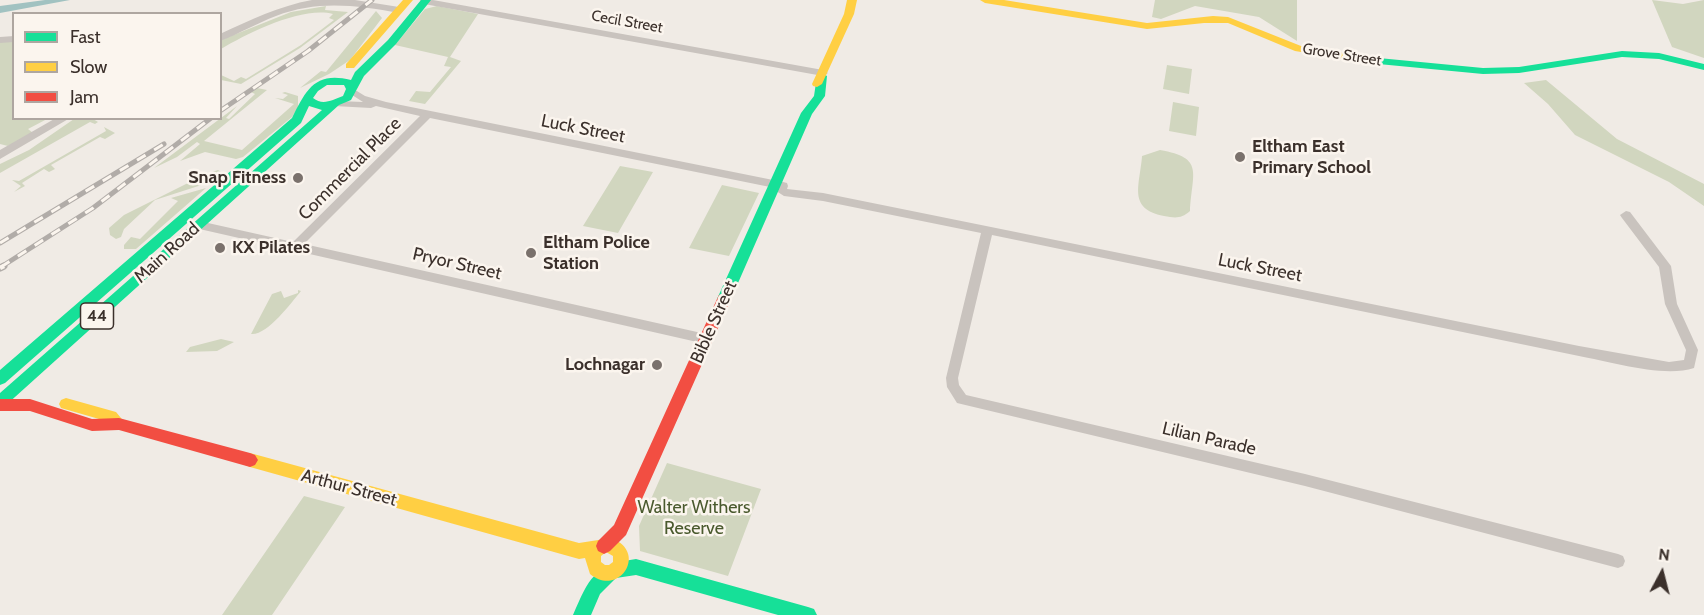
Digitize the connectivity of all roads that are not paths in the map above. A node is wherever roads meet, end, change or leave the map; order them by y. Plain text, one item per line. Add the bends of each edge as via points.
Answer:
1 (859, 0) edge
2 (985, 0) edge
3 (414, 4) edge
4 (850, 7) edge
5 (222, 37) edge
6 (1704, 68) edge
7 (822, 75) junction
8 (321, 84) junction
9 (352, 90) junction
10 (307, 99) junction
11 (336, 104) junction
12 (384, 105) junction
13 (428, 114) junction
14 (61, 120) edge
15 (0, 155) edge
16 (236, 171) junction
17 (775, 186) junction
18 (235, 192) junction
19 (1626, 215) dead end
20 (199, 225) junction
21 (987, 231) junction
22 (180, 242) junction
23 (296, 246) junction
24 (134, 261) junction
25 (706, 339) junction
26 (0, 379) edge
27 (7, 390) edge
28 (0, 403) edge
29 (119, 424) junction
30 (620, 530) junction
31 (602, 547) junction
32 (579, 551) junction
33 (621, 553) junction
34 (1618, 561) dead end
35 (593, 566) junction
36 (636, 567) junction
37 (612, 571) junction
38 (594, 588) junction
39 (582, 615) edge
40 (808, 615) edge

1 - 4 street, Bible Street
2 - 6 street, Grove Street via 1147,26 1220,19 1298,48 1398,63 1506,72 1634,54
3 - 5 street, Cecil Street via 316,2
3 - 7 street, Cecil Street
3 - 8 street, 44 via 351,66
3 - 9 street, 44 via 392,42 362,70
4 - 7 street, Bible Street
7 - 17 street, Bible Street via 819,96 807,113
8 - 9 street via 344,81
8 - 10 street, 44 via 311,90
9 - 11 street, 44
9 - 12 street, Luck Street
10 - 11 street via 314,106
10 - 16 street, Main Road / 44 via 297,120
11 - 12 street, Luck Street
11 - 18 street, Main Road / 44
12 - 13 street, Luck Street
13 - 17 street, Luck Street
13 - 23 street, Commercial Place
14 - 15 street
16 - 18 street
16 - 24 street, Main Road / 44
17 - 21 street, Luck Street via 784,192
17 - 25 street, Bible Street
18 - 20 street, Main Road / 44
19 - 21 street, Luck Street via 1665,266 1671,304 1692,350 1690,364 1670,367 1579,351
20 - 22 street, Main Road / 44
20 - 23 street, Pryor Street
21 - 34 street, Lilian Parade via 952,378 953,387 963,399 1305,480
22 - 24 street
22 - 27 street, Main Road / 44
23 - 25 street, Pryor Street
24 - 26 street, Main Road / 44
25 - 30 street, Bible Street
27 - 28 street, Main Road / 44
27 - 29 street, Arthur Street via 111,416
28 - 29 street, Arthur Street via 19,403 101,426
29 - 32 street, Arthur Street
30 - 31 street, Bible Street
30 - 33 street, Bible Street
31 - 32 street, Arthur Street
31 - 33 street via 613,545
31 - 35 street via 594,555
32 - 35 street, Arthur Street
33 - 36 street
33 - 37 street via 620,564
35 - 37 street via 601,572
35 - 38 street
36 - 37 street
36 - 40 street
37 - 38 street
38 - 39 street

